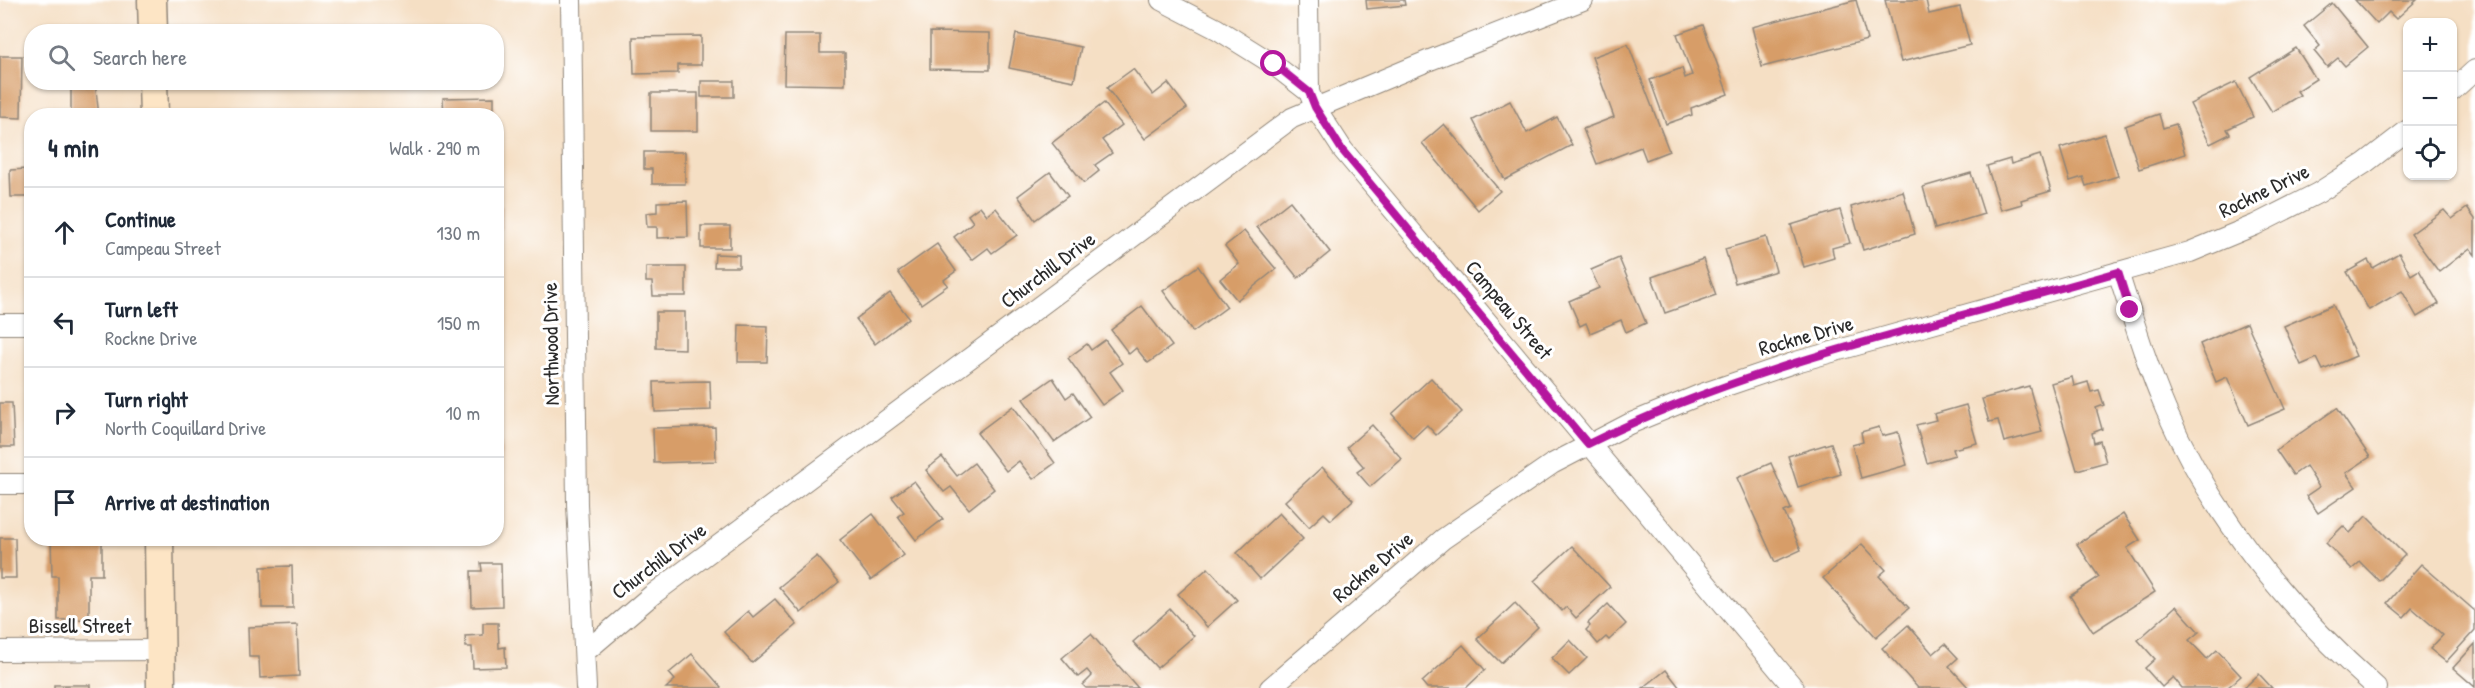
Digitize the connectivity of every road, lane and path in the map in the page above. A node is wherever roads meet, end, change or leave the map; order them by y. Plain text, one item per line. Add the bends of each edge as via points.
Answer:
1 (152, 0) edge
2 (570, 0) edge
3 (1161, 0) edge
4 (1308, 0) edge
5 (1583, 0) edge
6 (153, 24) edge
7 (2475, 70) edge
8 (2457, 87) edge
9 (153, 90) edge
10 (1312, 99) junction
11 (153, 108) edge
12 (2403, 134) edge
13 (2118, 272) junction
14 (0, 324) edge
15 (24, 324) edge
16 (1588, 444) junction
17 (0, 484) edge
18 (24, 484) edge
19 (159, 546) edge
20 (160, 650) junction
21 (0, 651) edge
22 (585, 652) junction
23 (161, 688) edge
24 (586, 688) edge
25 (1269, 688) edge
26 (1794, 688) edge
27 (2377, 688) edge

1 - 6 street
2 - 22 street, Northwood Drive via 577,504
3 - 10 street, Campeau Street via 1217,28 1274,64
4 - 10 street
5 - 10 street, Churchill Drive
7 - 8 street
9 - 11 street
10 - 16 street, Campeau Street via 1342,150
10 - 22 street, Churchill Drive via 1292,118 652,595
12 - 13 street, Rockne Drive via 2318,194 2255,225 2190,252
13 - 16 street, Rockne Drive via 1796,362 1702,393
13 - 27 street via 2166,410 2228,522 2266,575 2345,660
14 - 15 street
16 - 25 street, Rockne Drive via 1443,539
16 - 26 street, Campeau Street
17 - 18 street
19 - 20 street
20 - 21 street, Bissell Street
20 - 23 street
22 - 24 street, Northwood Drive

